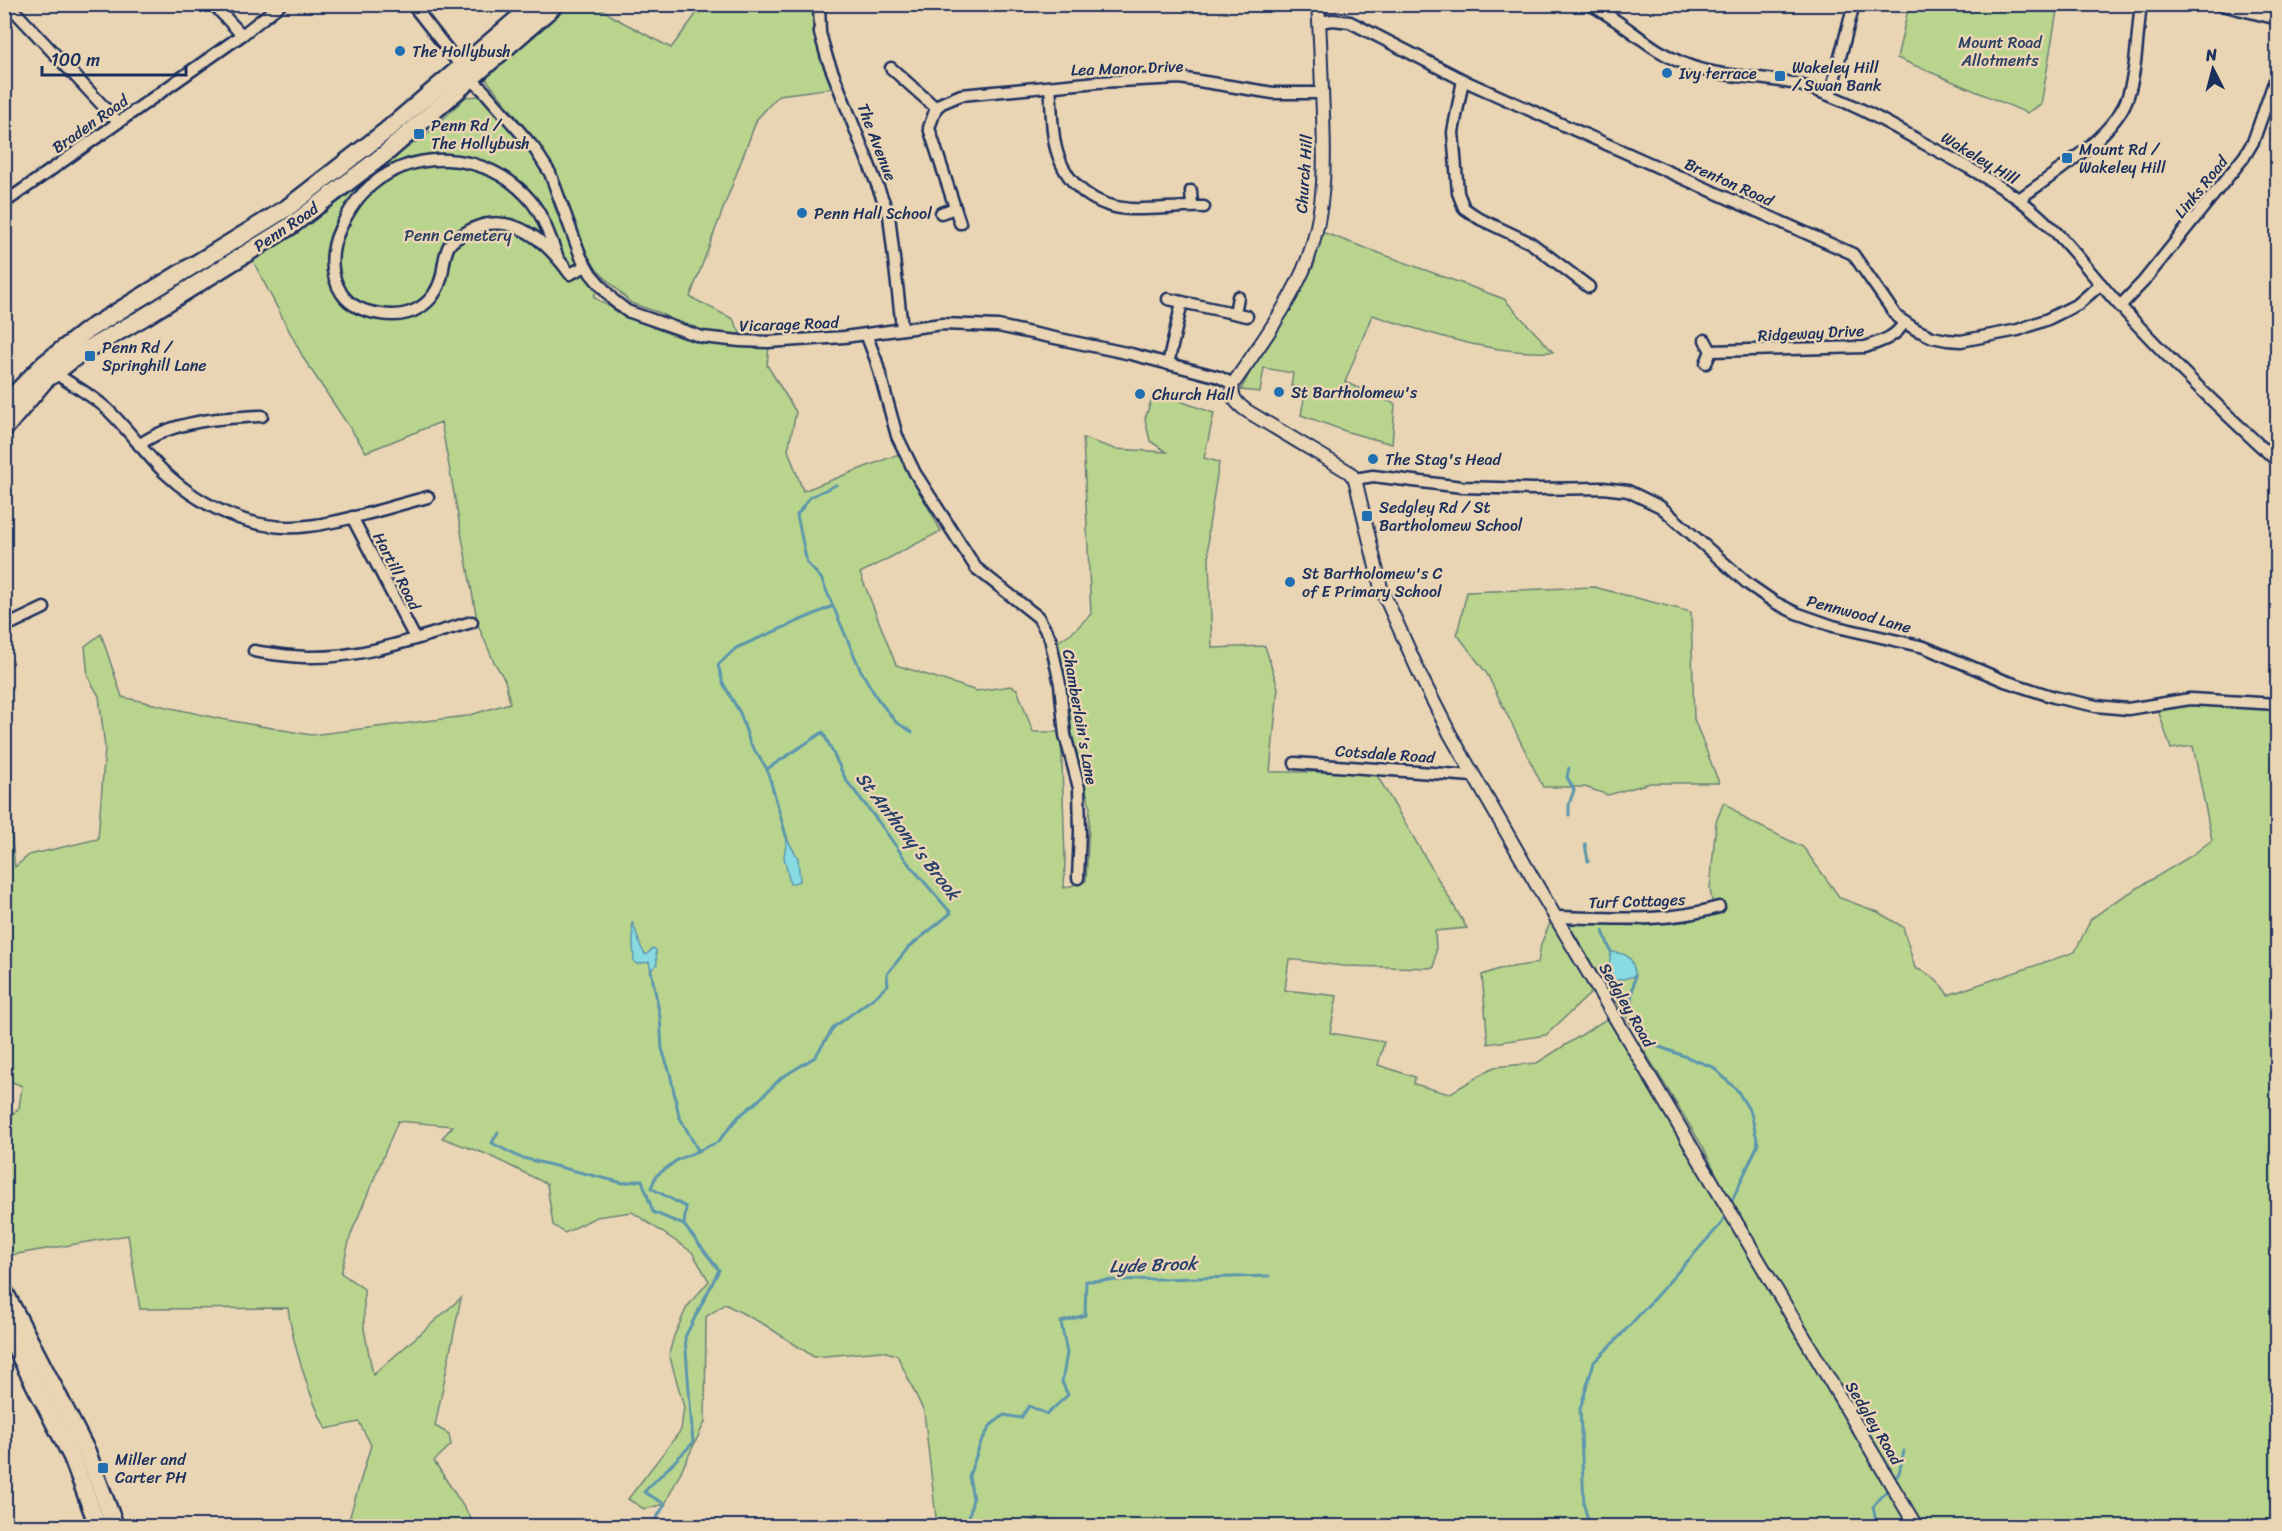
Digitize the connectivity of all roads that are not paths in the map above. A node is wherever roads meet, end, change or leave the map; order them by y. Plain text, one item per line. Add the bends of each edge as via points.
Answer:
1 (8, 4) edge
2 (213, 4) edge
3 (281, 4) edge
4 (412, 4) edge
5 (535, 4) edge
6 (555, 4) edge
7 (819, 4) edge
8 (1318, 4) edge
9 (1589, 4) edge
10 (1854, 4) edge
11 (2141, 4) edge
12 (2218, 4) edge
13 (2277, 19) edge
14 (1319, 22) junction
15 (242, 35) junction
16 (891, 68) dead end
17 (2277, 71) edge
18 (466, 73) junction
19 (902, 78) junction
20 (1463, 80) junction
21 (1050, 87) junction
22 (896, 89) dead end
23 (1322, 93) junction
24 (1830, 95) junction
25 (936, 108) junction
26 (118, 122) junction
27 (1191, 191) dead end
28 (2019, 199) junction
29 (4, 203) edge
30 (955, 208) junction
31 (941, 213) dead end
32 (960, 223) dead end
33 (558, 258) junction
34 (586, 266) junction
35 (2101, 284) junction
36 (1589, 287) dead end
37 (1238, 297) dead end
38 (1168, 299) dead end
39 (1182, 302) junction
40 (2120, 306) junction
41 (1235, 313) junction
42 (1247, 316) dead end
43 (1904, 322) junction
44 (902, 328) junction
45 (866, 334) junction
46 (1705, 340) dead end
47 (1711, 351) junction
48 (1706, 363) dead end
49 (1168, 364) junction
50 (55, 373) junction
51 (1233, 390) junction
52 (4, 405) edge
53 (262, 416) dead end
54 (5, 429) edge
55 (139, 445) junction
56 (2277, 462) edge
57 (1356, 479) junction
58 (428, 497) dead end
59 (352, 517) junction
60 (44, 608) dead end
61 (472, 622) dead end
62 (4, 627) edge
63 (415, 638) junction
64 (254, 651) dead end
65 (2277, 704) edge
66 (1295, 763) dead end
67 (1473, 776) junction
68 (1078, 878) dead end
69 (1719, 908) dead end
70 (1556, 917) junction
71 (4, 1291) edge
72 (4, 1325) edge
73 (9, 1347) edge
74 (98, 1527) edge
75 (115, 1527) edge
76 (1916, 1527) edge

1 - 26 street
2 - 15 street
3 - 15 street, Braden Road
4 - 18 street, Vicarage Road
5 - 18 highway, Penn Road
6 - 18 highway, Penn Road
7 - 44 street, The Avenue via 820,33 827,58 889,215
8 - 14 street, Church Hill
9 - 24 street, Wakeley Hill via 1662,53 1687,65 1798,85
10 - 24 street
11 - 28 street via 2133,75 2119,116 2095,141
12 - 13 street
14 - 20 street, Brenton Road via 1350,22
14 - 23 street, Church Hill
15 - 26 street, Braden Road
16 - 19 street
17 - 40 street, Links Road via 2253,142 2244,157
18 - 34 street, Vicarage Road via 534,148 550,173
18 - 50 highway, Penn Road via 386,153 292,225 78,355
18 - 52 highway, Penn Road via 287,208 62,348
19 - 22 street
19 - 25 street
20 - 36 street via 1453,132 1458,193 1464,208 1531,243
20 - 43 street, Brenton Road via 1852,254 1893,313
21 - 23 street, Lea Manor Drive via 1180,78 1273,93
21 - 25 street, Lea Manor Drive via 962,95
21 - 27 street via 1058,155 1073,184 1090,197 1108,206 1131,209 1198,206
23 - 51 street, Church Hill via 1324,187 1304,270
24 - 28 street, Wakeley Hill via 1887,122
25 - 30 street via 929,128
26 - 29 street, Braden Road
28 - 35 street, Wakeley Hill via 2052,226
30 - 31 street
30 - 32 street
33 - 33 street via 541,215 520,189 484,166 460,160 414,165 379,180 352,206 338,234 333,257 335,280 349,303 386,315 422,308 438,287 449,245 484,225 504,224 526,230
33 - 34 street via 570,274
34 - 45 street, Vicarage Road via 627,311 702,337 768,342
35 - 40 street, Wakeley Hill
35 - 43 street, Brenton Road via 2078,304 2048,319 1984,337 1947,340 1915,330
37 - 41 street
38 - 39 street
39 - 41 street
39 - 49 street
40 - 56 street, Wakeley Hill via 2216,406
41 - 42 street
43 - 47 street, Ridgeway Drive via 1900,330 1865,347
44 - 45 street, Vicarage Road
44 - 49 street, Vicarage Road via 998,326
45 - 68 street, Chamberlain's Lane via 897,436 915,473 976,568 1038,617 1050,638 1065,735 1079,788
46 - 47 street
47 - 48 street
49 - 51 street, Vicarage Road via 1219,377
50 - 54 highway, Penn Road
50 - 55 street via 105,407
51 - 57 street via 1239,405 1247,411
53 - 55 street via 176,428
55 - 59 street via 164,472 200,500 231,516 287,527
57 - 65 street, Pennwood Lane via 1373,476 1462,487 1628,491 1661,507 1748,584 1796,614 1924,647 2005,681 2096,706 2128,709 2190,699
57 - 67 street, Sedgley Road via 1381,588
58 - 59 street
59 - 63 street, Hartill Road
60 - 62 street
61 - 63 street
63 - 64 street via 382,649 334,656 301,657
66 - 67 street, Cotsdale Road
67 - 70 street, Sedgley Road
69 - 70 street, Turf Cottages via 1691,916
70 - 76 street, Sedgley Road
71 - 75 highway via 87,1452
72 - 73 highway
73 - 74 highway via 72,1457

